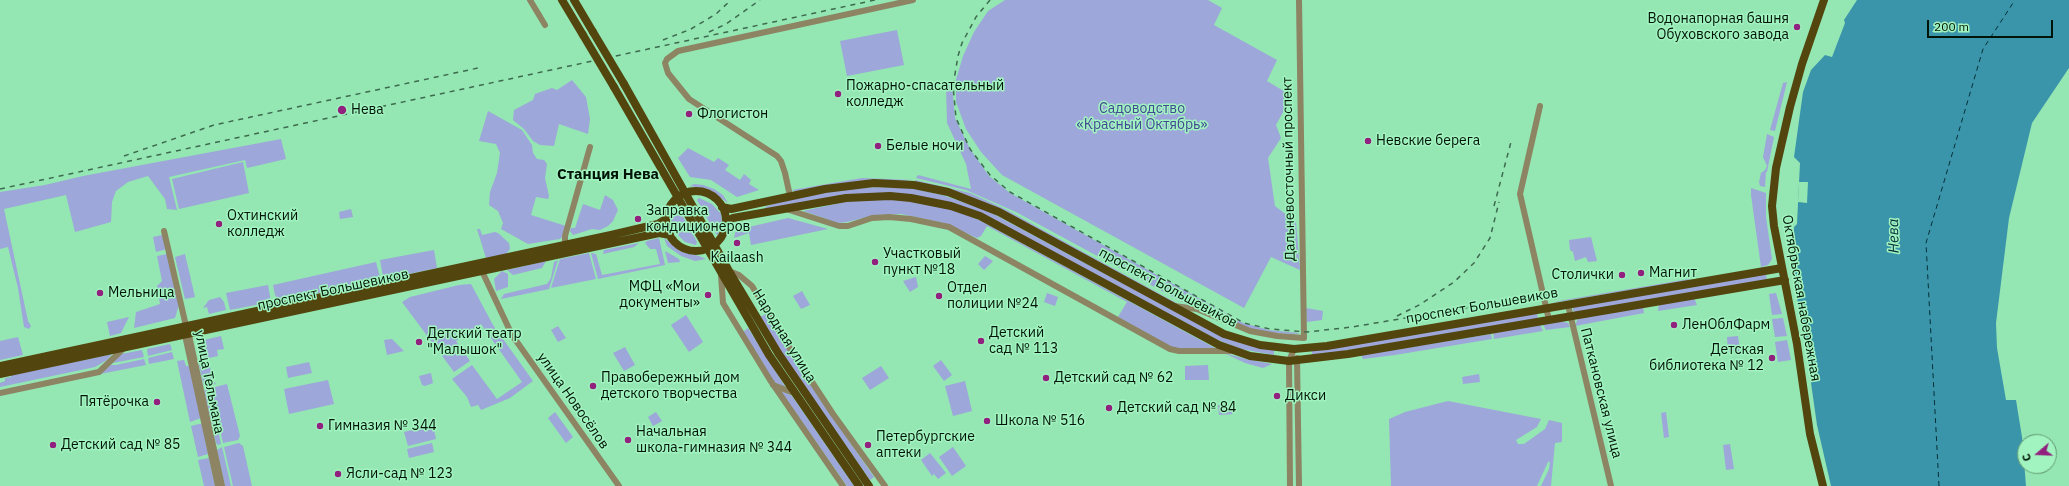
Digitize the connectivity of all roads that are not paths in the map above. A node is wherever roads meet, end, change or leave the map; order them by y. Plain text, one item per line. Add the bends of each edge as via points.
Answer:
1 (530, 0) edge
2 (562, 0) edge
3 (574, 0) edge
4 (913, 0) edge
5 (1299, 0) edge
6 (1820, 0) edge
7 (1824, 0) edge
8 (545, 25) dead end
9 (1540, 106) dead end
10 (590, 146) dead end
11 (687, 193) junction
12 (790, 196) junction
13 (678, 197) junction
14 (722, 207) junction
15 (785, 208) junction
16 (666, 219) junction
17 (726, 222) junction
18 (164, 231) dead end
19 (670, 235) junction
20 (715, 244) junction
21 (565, 245) junction
22 (707, 249) junction
23 (480, 267) junction
24 (1780, 269) junction
25 (730, 271) junction
26 (721, 275) junction
27 (1782, 281) junction
28 (1169, 305) junction
29 (1568, 305) junction
30 (1547, 309) junction
31 (1206, 312) junction
32 (1570, 316) junction
33 (1549, 320) junction
34 (1198, 321) junction
35 (187, 332) junction
36 (124, 348) junction
37 (1294, 349) junction
38 (84, 352) junction
39 (1236, 352) junction
40 (1289, 361) junction
41 (1298, 361) junction
42 (0, 366) edge
43 (0, 374) edge
44 (773, 385) junction
45 (0, 393) edge
46 (794, 393) junction
47 (218, 486) edge
48 (222, 486) edge
49 (619, 486) edge
50 (843, 486) edge
51 (859, 486) edge
52 (869, 486) edge
53 (885, 486) edge
54 (1290, 486) edge
55 (1299, 486) edge
56 (1611, 486) edge
57 (1818, 486) edge
58 (1823, 486) edge

1 - 8 street
2 - 13 main road, Народная улица, bridge
3 - 11 main road, Народная улица, bridge
4 - 12 street via 752,34 672,54 666,59 666,68 689,100 777,156 785,173
5 - 31 street, Дальневосточный проспект via 1304,338 1250,331
6 - 24 main road, Октябрьская набережная via 1792,81 1770,175 1768,216
7 - 24 main road, Октябрьская набережная via 1795,88 1776,168 1773,216
9 - 30 street via 1520,194
10 - 21 street via 565,236
11 - 13 main road
11 - 14 main road via 707,194
11 - 20 main road, Народная улица
12 - 14 main road, проспект Большевиков via 731,209
12 - 28 main road, проспект Большевиков via 850,184 874,183 914,185 948,192 999,212
13 - 16 main road via 669,208
13 - 22 main road, Народная улица
14 - 17 main road
15 - 17 main road, проспект Большевиков via 733,218
15 - 39 street via 839,226 848,226 872,218 889,217 948,227 1170,349 1179,352
15 - 39 main road, проспект Большевиков via 846,198 890,196 926,200 958,208 980,216
16 - 19 main road
16 - 21 main road, проспект Большевиков via 658,224
17 - 20 main road via 723,234
18 - 35 street
19 - 22 main road via 676,243 688,250
19 - 23 main road, проспект Большевиков via 660,233
20 - 22 main road
20 - 25 main road, Народная улица
21 - 23 main road, проспект Большевиков
22 - 26 main road, Народная улица
23 - 35 main road, проспект Большевиков
23 - 49 street, улица Новосёлов via 516,341
24 - 27 main road, Октябрьская набережная
24 - 29 main road, проспект Большевиков
25 - 52 main road, Народная улица via 778,353
25 - 53 street via 752,286 833,414
26 - 44 street via 723,303
26 - 46 main road, Народная улица
27 - 32 main road, проспект Большевиков
27 - 57 main road, Октябрьская набережная via 1806,435
27 - 58 main road, Октябрьская набережная via 1797,344 1810,434
28 - 31 street
28 - 34 main road, проспект Большевиков
29 - 30 main road, проспект Большевиков
29 - 32 street, Паткановская улица
30 - 33 street
30 - 37 main road, проспект Большевиков via 1327,346
31 - 34 street via 1199,314
32 - 33 main road, проспект Большевиков
32 - 56 street, Паткановская улица
33 - 41 main road, проспект Большевиков
34 - 37 main road, проспект Большевиков via 1247,342
35 - 36 main road, проспект Большевиков
35 - 38 main road, проспект Большевиков
35 - 47 street, улица Тельмана
35 - 48 street, улица Тельмана
36 - 38 main road, проспект Большевиков
36 - 45 street via 99,372
37 - 40 street
37 - 41 street
38 - 42 main road, проспект Большевиков
38 - 43 main road, проспект Большевиков
39 - 40 main road, проспект Большевиков
40 - 41 main road, проспект Большевиков
40 - 54 street
41 - 55 street
44 - 46 street
44 - 50 street
46 - 51 main road, Народная улица

